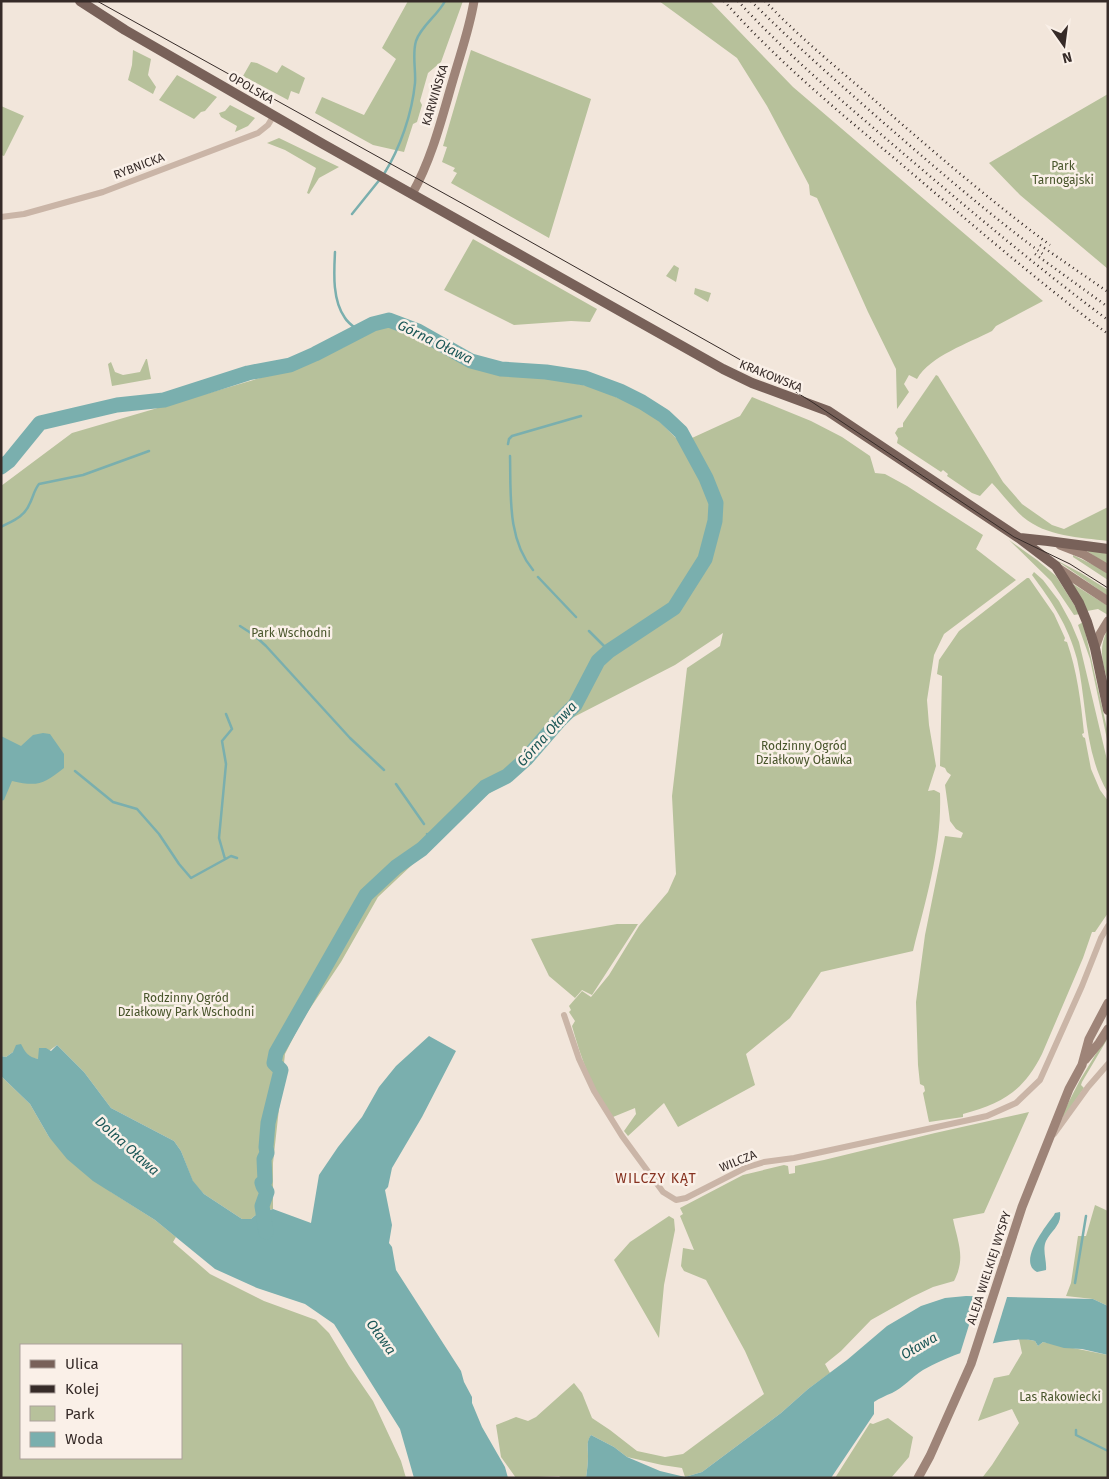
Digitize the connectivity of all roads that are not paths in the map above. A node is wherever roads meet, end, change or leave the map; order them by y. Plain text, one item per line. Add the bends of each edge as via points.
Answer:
1 (80, 1) edge
2 (474, 1) edge
3 (274, 116) junction
4 (412, 194) junction
5 (1, 217) edge
6 (1019, 538) junction
7 (1048, 540) junction
8 (1108, 549) edge
9 (1056, 566) junction
10 (1108, 569) edge
11 (1108, 601) edge
12 (1108, 622) edge
13 (1095, 648) junction
14 (1108, 710) edge
15 (1108, 926) edge
16 (1108, 1003) edge
17 (564, 1015) dead end
18 (1108, 1028) edge
19 (1082, 1064) junction
20 (1108, 1064) edge
21 (1049, 1141) junction
22 (918, 1478) edge

1 - 3 main road, OPOLSKA
2 - 4 main road, KARWIŃSKA via 426,166
3 - 4 main road, OPOLSKA
3 - 5 street, RYBNICKA via 258,133 113,188 51,207
4 - 6 main road, KRAKOWSKA via 722,369 828,411
6 - 7 main road
6 - 9 main road, KRAKOWSKA
7 - 8 main road
7 - 10 main road via 1084,554
9 - 11 main road, KRAKOWSKA
9 - 13 main road via 1082,607
12 - 13 main road
13 - 14 main road
15 - 17 street, WILCZA via 1040,1080 1016,1104 987,1116 764,1162 676,1200 663,1192 608,1116 583,1070
16 - 19 main road, ALEJA WIELKIEJ WYSPY
18 - 19 main road, ALEJA WIELKIEJ WYSPY
19 - 21 main road, ALEJA WIELKIEJ WYSPY
20 - 21 street
21 - 22 main road, ALEJA WIELKIEJ WYSPY via 1022,1207 971,1364

